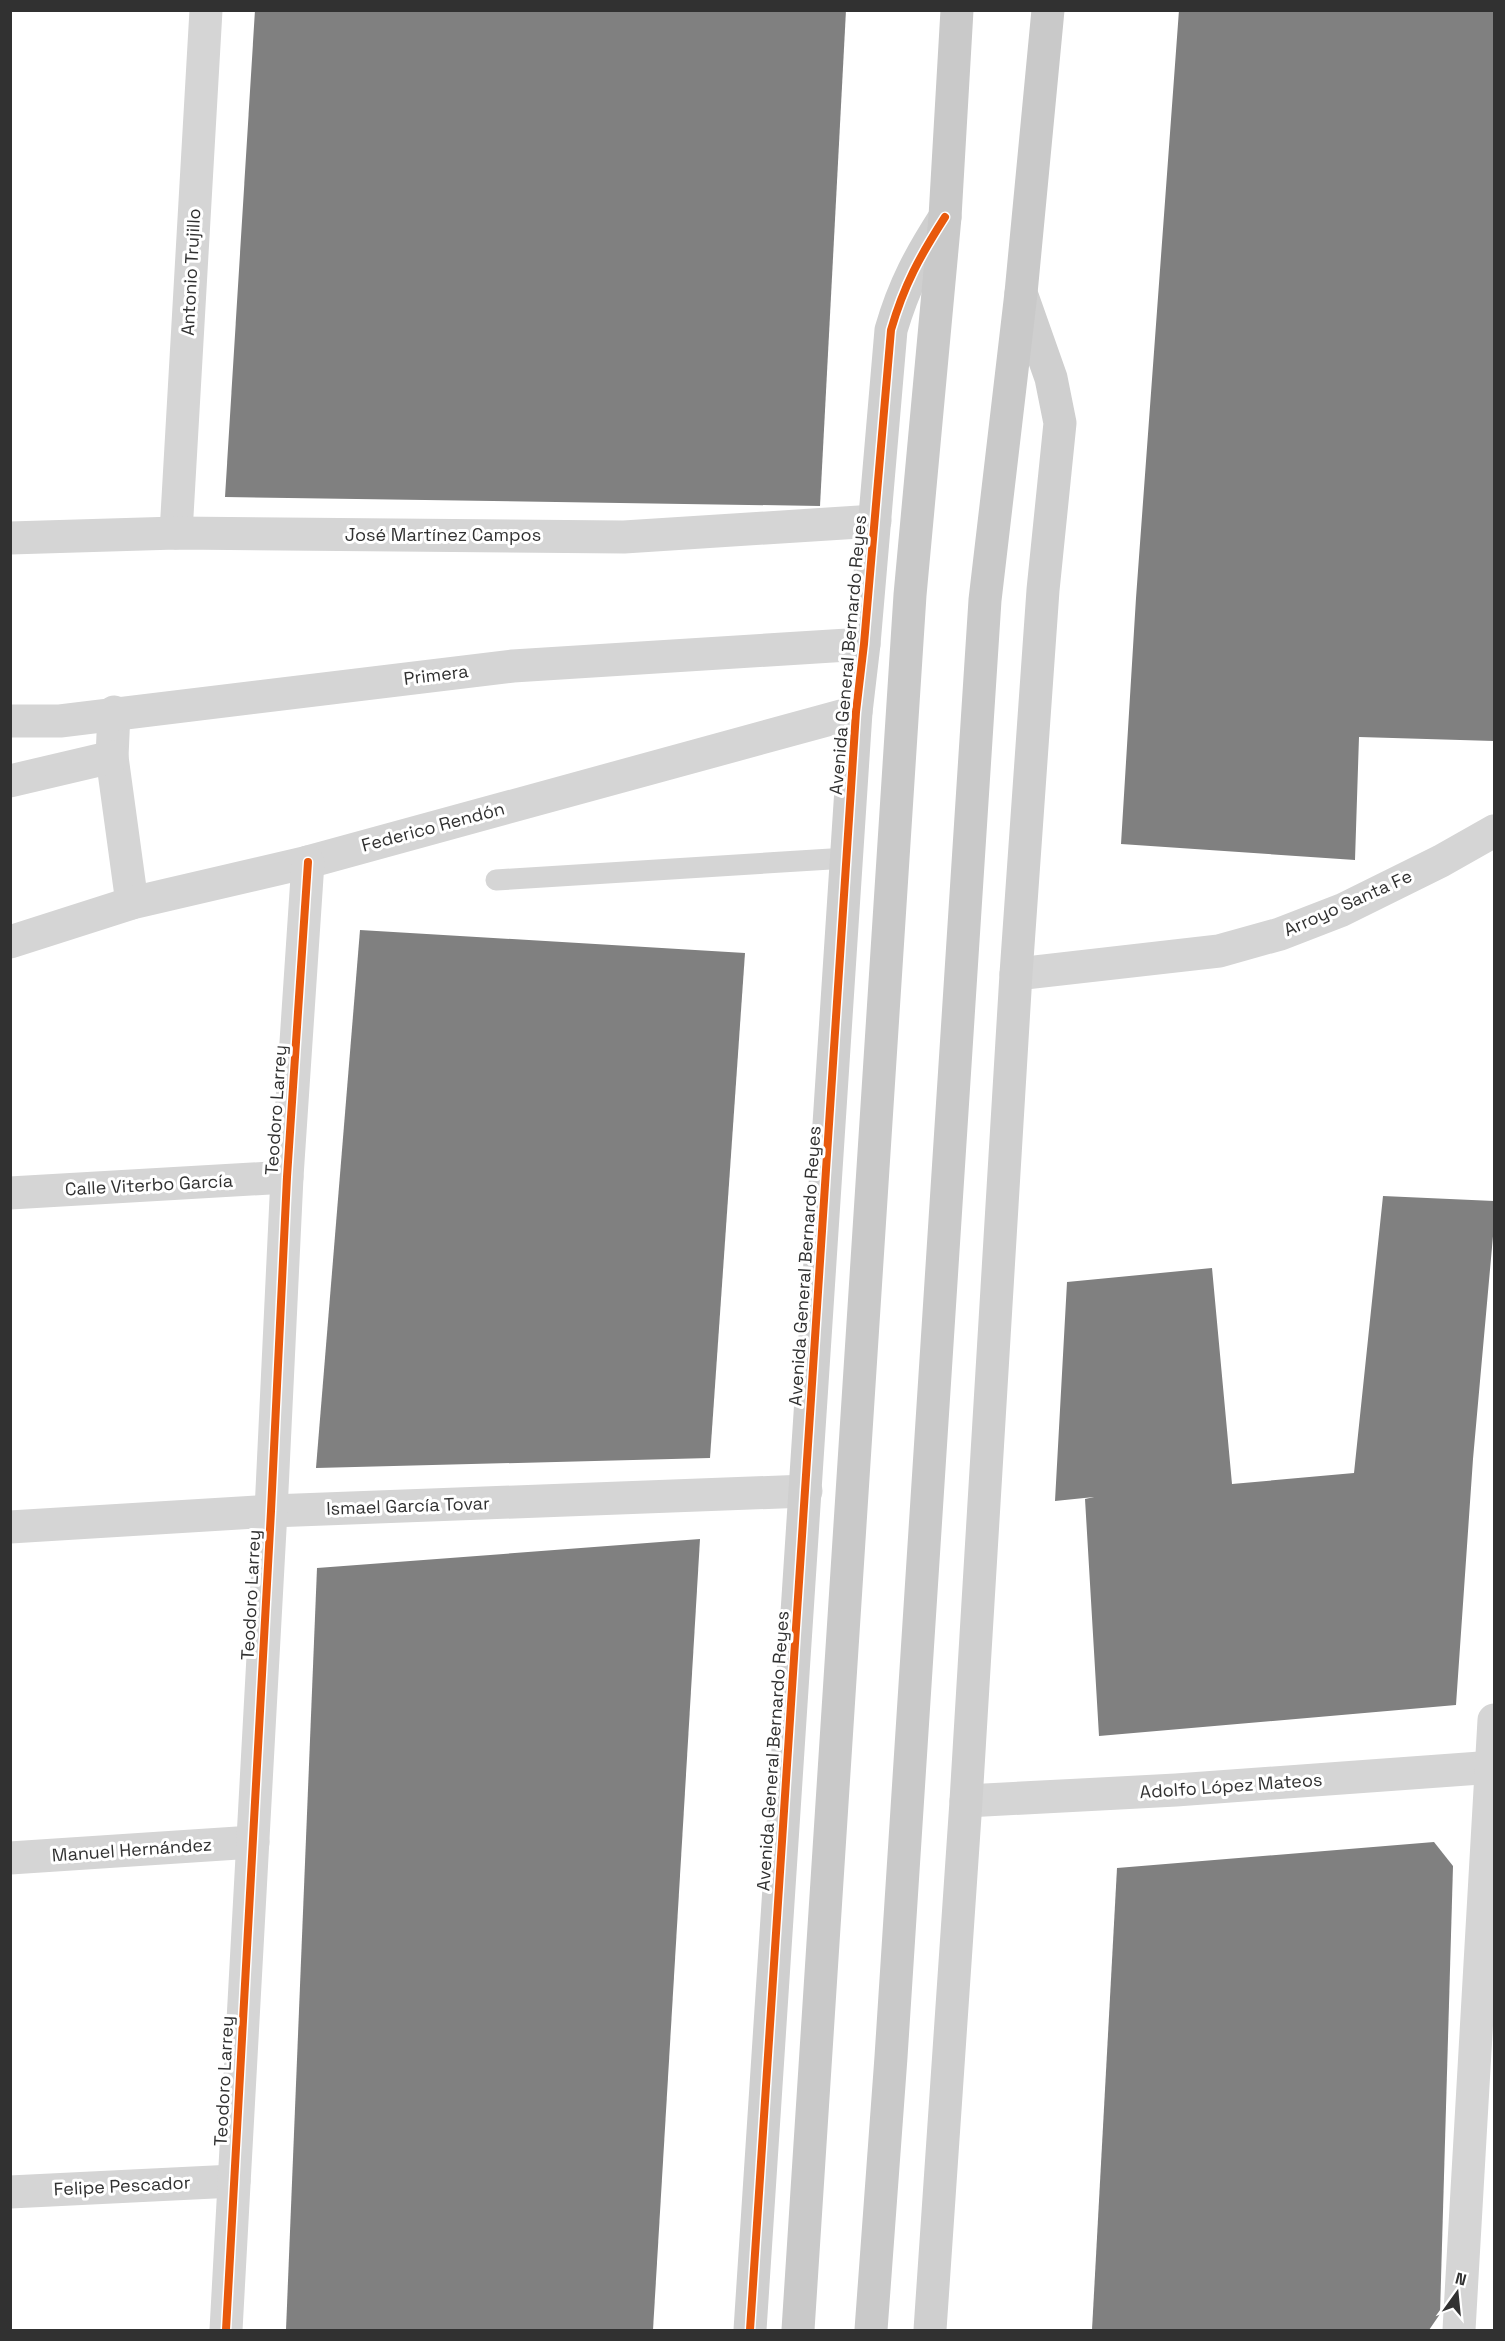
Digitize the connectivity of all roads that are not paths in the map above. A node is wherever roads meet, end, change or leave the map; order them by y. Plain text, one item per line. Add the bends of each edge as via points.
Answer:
1 (206, 10) edge
2 (957, 10) edge
3 (1048, 10) edge
4 (945, 217) junction
5 (1021, 293) junction
6 (875, 521) junction
7 (176, 533) junction
8 (10, 538) edge
9 (864, 644) junction
10 (856, 711) junction
11 (114, 712) junction
12 (10, 721) edge
13 (112, 757) junction
14 (10, 781) edge
15 (1494, 831) edge
16 (847, 858) junction
17 (308, 862) junction
18 (496, 880) dead end
19 (132, 903) junction
20 (10, 942) edge
21 (1016, 974) junction
22 (287, 1177) junction
23 (10, 1193) edge
24 (806, 1491) junction
25 (271, 1511) junction
26 (10, 1527) edge
27 (1494, 1720) edge
28 (1493, 1767) edge
29 (966, 1801) junction
30 (253, 1842) junction
31 (10, 1858) edge
32 (234, 2181) junction
33 (10, 2192) edge
34 (226, 2331) edge
35 (750, 2331) edge
36 (798, 2331) edge
37 (871, 2331) edge
38 (930, 2331) edge
39 (1459, 2331) edge

1 - 7 street, Antonio Trujillo
2 - 4 main road, Avenida General Bernardo Reyes
3 - 5 main road
4 - 6 street, Avenida General Bernardo Reyes via 901,295 891,330
4 - 36 main road, Avenida General Bernardo Reyes via 910,595
5 - 21 street via 1052,378 1060,423 1043,590
5 - 37 main road via 985,600
6 - 7 street, José Martínez Campos via 624,537
6 - 9 street, Avenida General Bernardo Reyes
7 - 8 street, José Martínez Campos
9 - 10 street, Avenida General Bernardo Reyes
9 - 11 street, Primera via 513,666
10 - 16 street, Avenida General Bernardo Reyes
10 - 17 street, Federico Rendón
11 - 12 street, Primera via 60,720
11 - 13 street
13 - 14 street
13 - 19 street
15 - 21 street, Arroyo Santa Fe via 1342,910 1280,934 1219,951
16 - 18 lane
16 - 24 street, Avenida General Bernardo Reyes
17 - 19 street, Federico Rendón
17 - 22 street, Teodoro Larrey
19 - 20 street, Federico Rendón
21 - 29 street
22 - 23 street, Calle Viterbo García
22 - 25 street, Teodoro Larrey
24 - 25 street, Ismael García Tovar
24 - 35 street, Avenida General Bernardo Reyes
25 - 26 street, Ismael García Tovar
25 - 30 street, Teodoro Larrey
27 - 28 street
28 - 29 street, Adolfo López Mateos via 1188,1790
28 - 39 street
29 - 38 street
30 - 31 street, Manuel Hernández
30 - 32 street, Teodoro Larrey
32 - 33 street, Felipe Pescador
32 - 34 street, Teodoro Larrey

